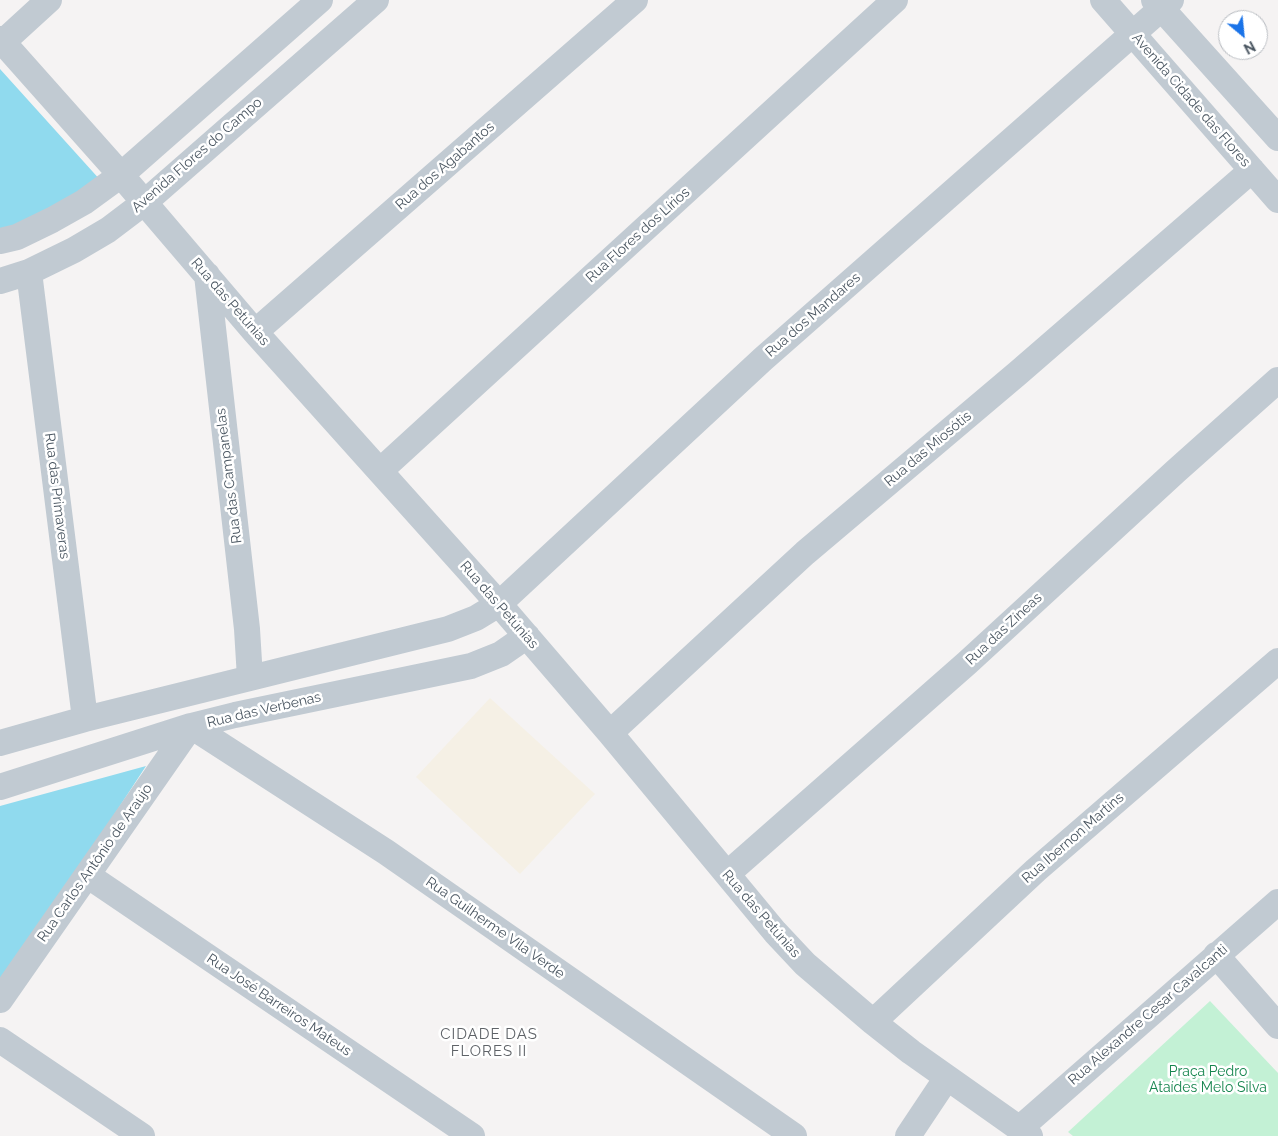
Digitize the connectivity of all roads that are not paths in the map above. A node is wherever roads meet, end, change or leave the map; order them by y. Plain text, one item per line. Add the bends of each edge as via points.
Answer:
1 (49, 0) edge
2 (376, 0) edge
3 (635, 0) edge
4 (895, 0) edge
5 (1103, 0) edge
6 (317, 3) edge
7 (1162, 3) edge
8 (339, 32) junction
9 (282, 34) junction
10 (1134, 34) junction
11 (1, 40) edge
12 (307, 61) junction
13 (1278, 137) edge
14 (1252, 170) junction
15 (122, 175) junction
16 (1278, 200) edge
17 (145, 202) junction
18 (0, 241) edge
19 (29, 272) junction
20 (207, 275) junction
21 (0, 281) edge
22 (256, 332) junction
23 (1278, 380) edge
24 (380, 470) junction
25 (498, 604) junction
26 (527, 636) junction
27 (1278, 661) edge
28 (250, 678) junction
29 (184, 694) junction
30 (85, 719) junction
31 (191, 726) junction
32 (610, 733) junction
33 (0, 742) edge
34 (0, 787) edge
35 (727, 874) junction
36 (87, 875) junction
37 (1278, 902) edge
38 (1216, 955) junction
39 (0, 1000) edge
40 (873, 1022) junction
41 (1278, 1026) edge
42 (0, 1040) edge
43 (946, 1079) junction
44 (1024, 1132) edge
45 (134, 1134) edge
46 (472, 1136) edge
47 (794, 1136) edge
48 (908, 1136) edge

1 - 11 street
2 - 8 street, Avenida Flores do Campo
3 - 22 street, Rua dos Agabantos
4 - 24 street, Rua Flores dos Lírios
5 - 10 street, Avenida Cidade das Flores
6 - 8 street
6 - 9 street
7 - 10 street, Rua dos Mandares
7 - 13 street
8 - 12 street, Avenida Flores do Campo
9 - 12 street
9 - 15 street
10 - 14 street, Avenida Cidade das Flores
10 - 25 street, Rua dos Mandares via 763,359
11 - 15 street, Rua das Petúnias
12 - 17 street, Avenida Flores do Campo
14 - 16 street, Avenida Cidade das Flores
14 - 32 street, Rua das Miosótis via 805,553
15 - 17 street, Rua das Petúnias
15 - 18 street via 52,220 17,237
17 - 19 street, Avenida Flores do Campo via 108,230
17 - 20 street, Rua das Petúnias
19 - 21 street, Avenida Flores do Campo
19 - 30 street, Rua das Primaveras
20 - 22 street, Rua das Petúnias
20 - 28 street, Rua das Campanelas
22 - 24 street, Rua das Petúnias
23 - 35 street, Rua das Zíneas via 967,663
24 - 25 street, Rua das Petúnias
25 - 26 street, Rua das Petúnias
25 - 28 street via 476,618 448,629
26 - 31 street, Rua das Verbenas via 501,654 471,666
26 - 32 street, Rua das Petúnias
27 - 40 street, Rua Ibernon Martins via 1036,870
28 - 29 street
29 - 30 street
29 - 31 street
30 - 33 street
31 - 34 street, Rua das Verbenas
31 - 36 street, Rua Carlos Antônio de Araújo
31 - 47 street, Rua Guilherme Vila Verde via 386,852
32 - 35 street, Rua das Petúnias
35 - 40 street, Rua das Petúnias via 805,964
36 - 39 street, Rua Carlos Antônio de Araújo
36 - 46 street, Rua José Barreiros Mateus
37 - 38 street, Rua Alexandre Cesar Cavalcanti
38 - 41 street
38 - 44 street, Rua Alexandre Cesar Cavalcanti
40 - 43 street, Rua das Petúnias
42 - 45 street
43 - 44 street, Rua das Petúnias
43 - 48 street

